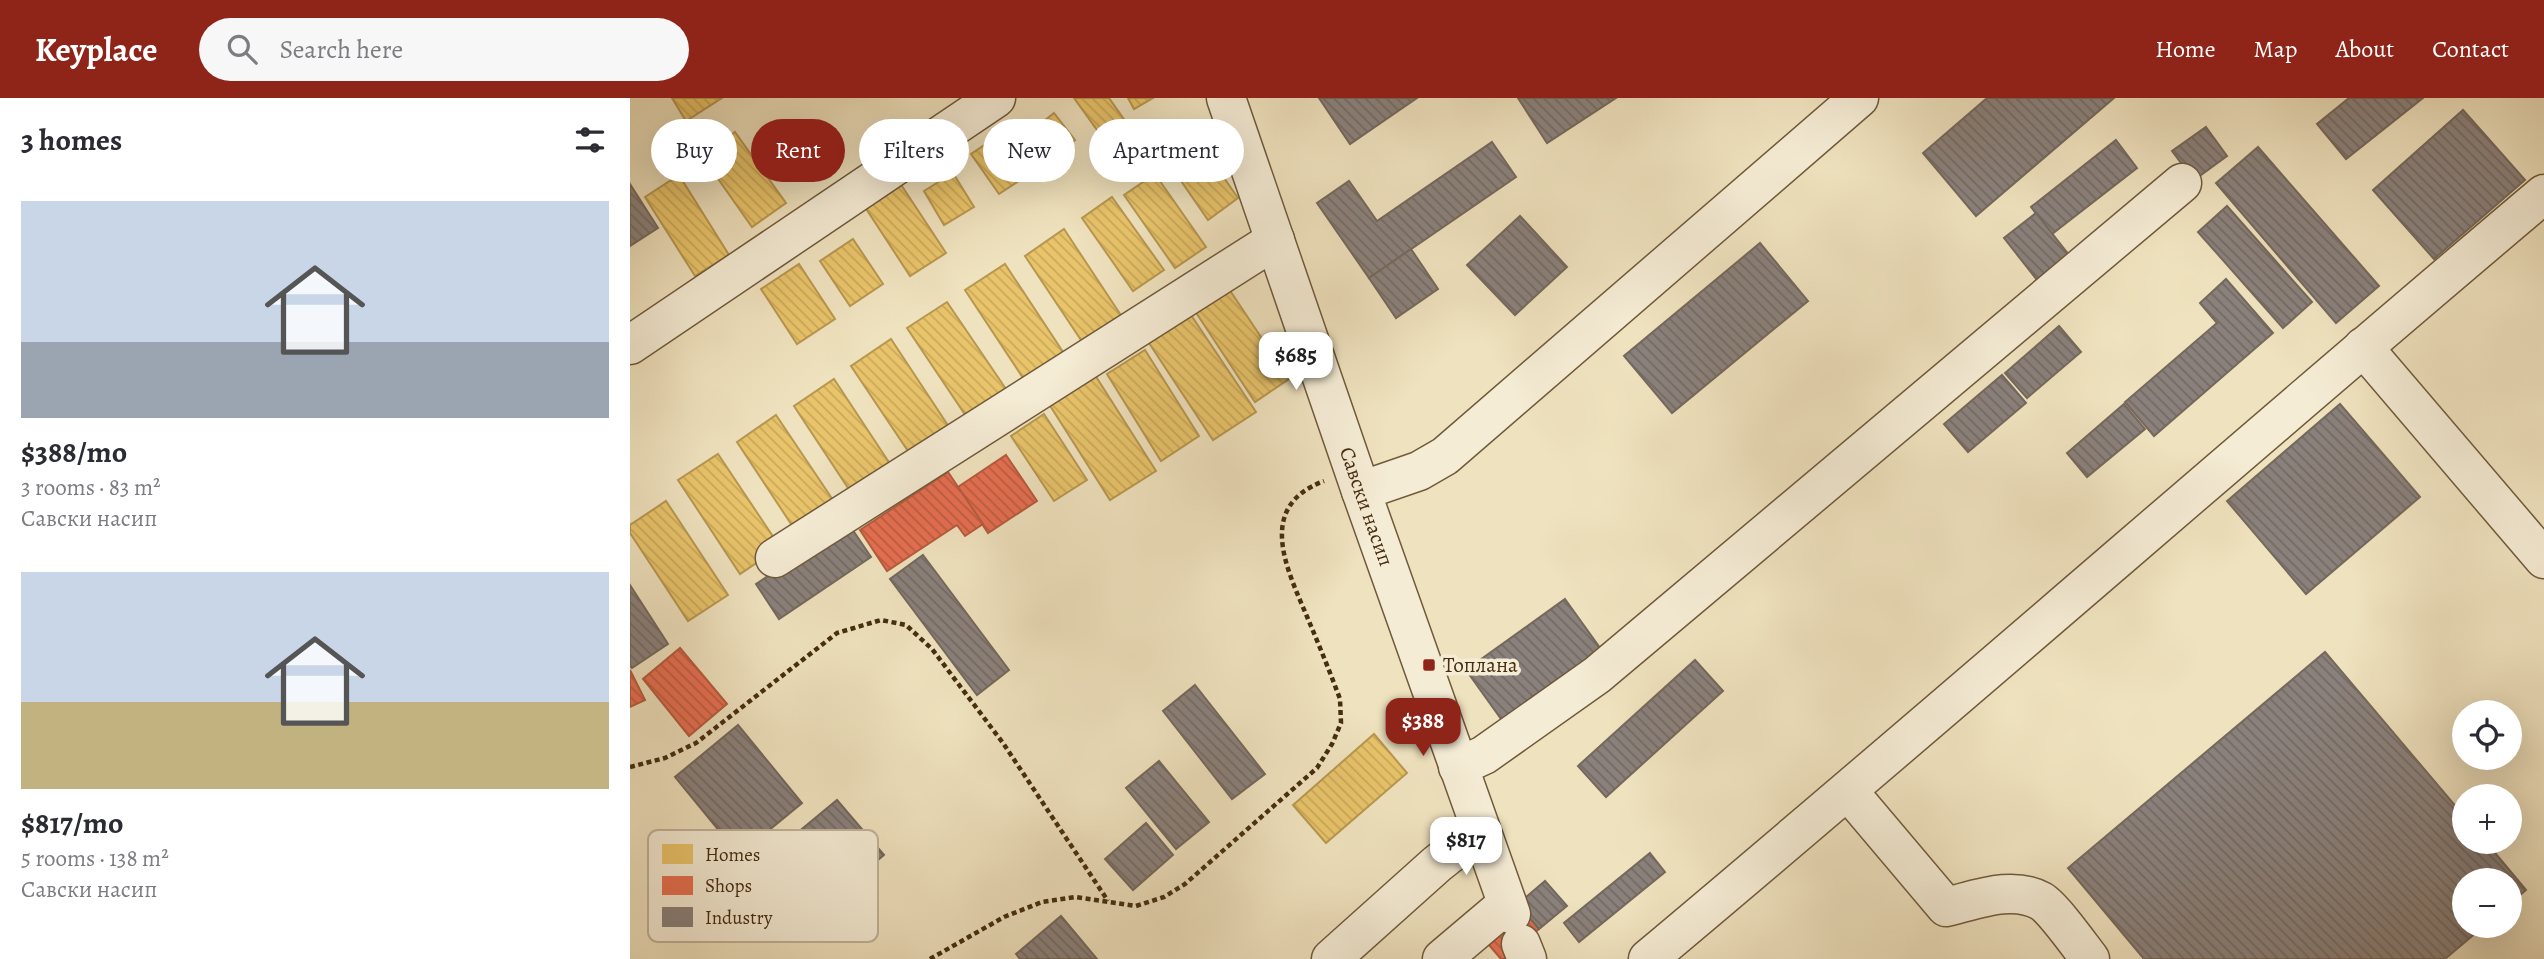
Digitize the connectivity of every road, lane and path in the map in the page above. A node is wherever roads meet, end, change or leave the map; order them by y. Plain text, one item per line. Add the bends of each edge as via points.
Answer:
1 (996, 98) edge
2 (1226, 98) edge
3 (1859, 98) edge
4 (2182, 183) dead end
5 (2544, 194) edge
6 (1275, 240) junction
7 (630, 345) edge
8 (2363, 347) junction
9 (1358, 481) junction
10 (775, 558) dead end
11 (2544, 559) edge
12 (630, 767) edge
13 (1458, 767) junction
14 (1848, 791) junction
15 (1480, 830) junction
16 (1109, 902) junction
17 (1517, 930) edge
18 (930, 959) edge
19 (1331, 959) edge
20 (1442, 959) edge
21 (1648, 959) edge
22 (2090, 959) edge

1 - 7 street
2 - 6 street, Савски насип
3 - 9 street via 1445,456 1419,471
4 - 13 street via 1597,675 1484,755
5 - 8 street
6 - 9 street, Савски насип
6 - 10 street
8 - 11 street
8 - 14 street
9 - 13 street, Савски насип
9 - 16 path via 1312,485 1286,513 1281,535 1284,560 1340,699 1341,723 1332,744 1317,768 1185,884 1136,906
12 - 16 path via 665,758 696,743 837,633 881,620 906,625 932,649 1003,743
13 - 15 street, Савски насип
14 - 21 street
14 - 22 street via 1946,908 2018,893 2043,902
15 - 17 street, Савски насип
15 - 19 street
16 - 18 path via 1075,897 1042,902 1004,917
17 - 20 street

